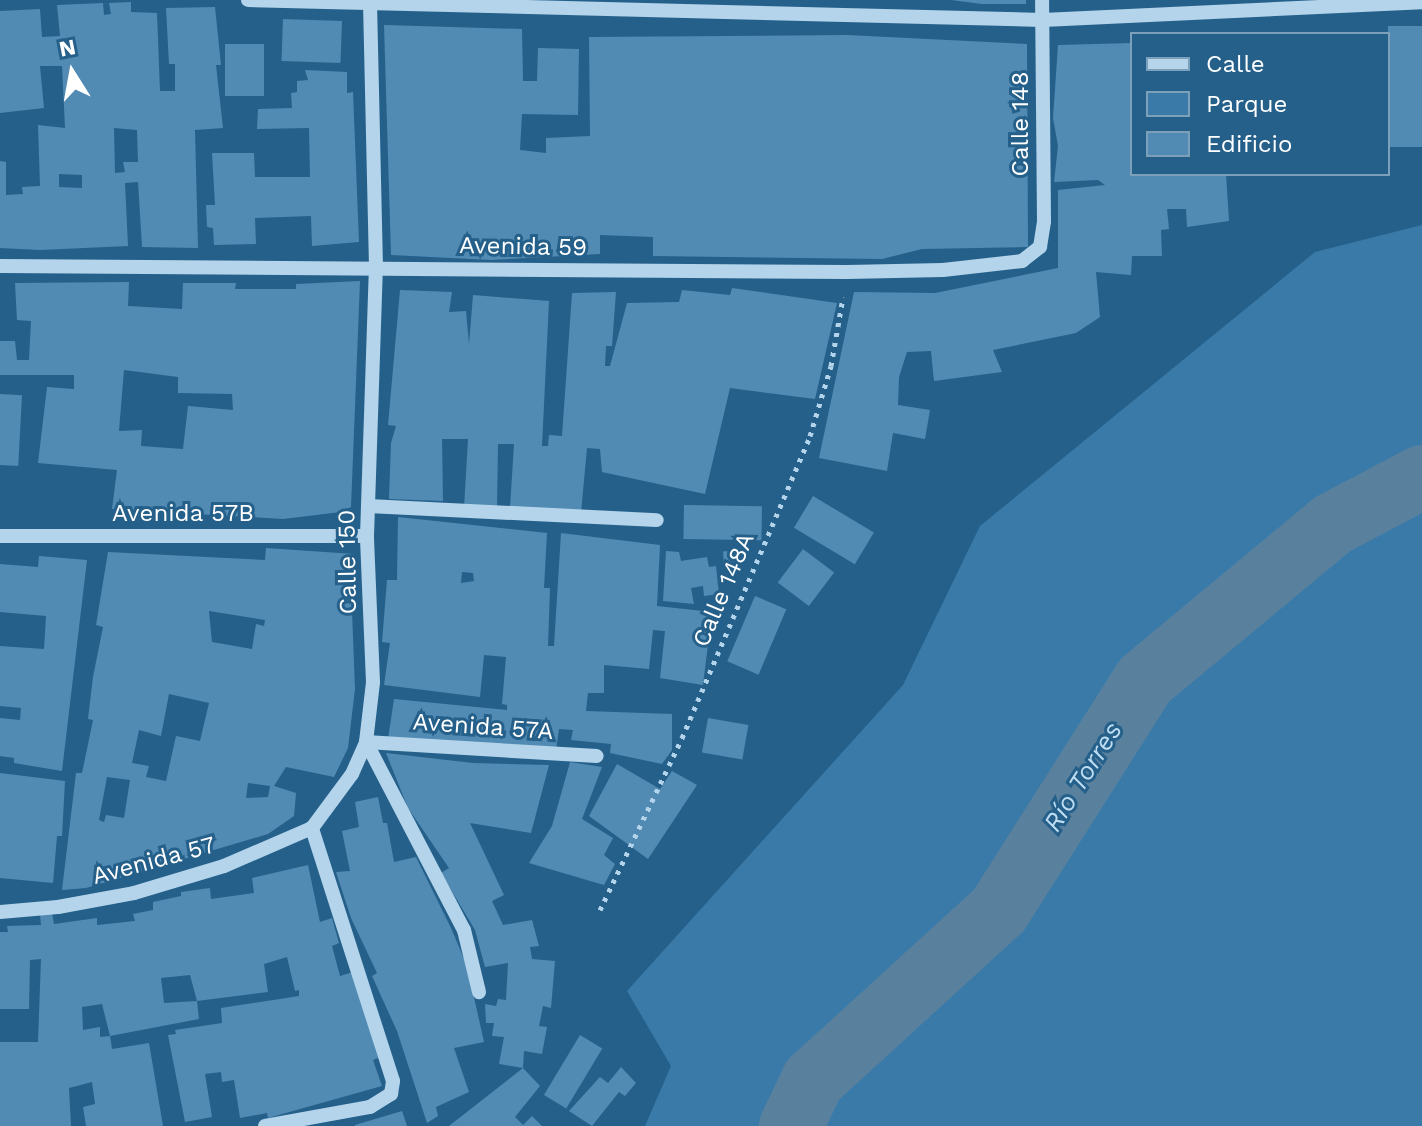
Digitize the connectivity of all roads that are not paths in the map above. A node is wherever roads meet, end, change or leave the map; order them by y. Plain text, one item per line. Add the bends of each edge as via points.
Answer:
1 (248, 0) edge
2 (1042, 0) edge
3 (370, 1) edge
4 (1422, 2) edge
5 (1043, 20) junction
6 (1040, 247) joint
7 (0, 266) edge
8 (376, 267) junction
9 (368, 506) junction
10 (657, 520) dead end
11 (0, 536) edge
12 (367, 536) junction
13 (366, 742) junction
14 (597, 756) dead end
15 (312, 828) junction
16 (0, 912) edge
17 (479, 992) dead end
18 (265, 1126) edge

1 - 3 lane
2 - 5 lane, Calle 148
3 - 5 lane
3 - 8 lane, Calle 150
4 - 5 lane
5 - 6 lane, Calle 148
6 - 8 lane, Avenida 59 via 1022,261 943,270
7 - 8 lane, Avenida 59
8 - 9 lane, Calle 150
9 - 10 lane
9 - 12 lane, Calle 150
11 - 12 lane, Avenida 57B
12 - 13 lane, Calle 150 via 373,682
13 - 14 lane, Avenida 57A
13 - 15 lane, Calle 150 via 352,774
13 - 17 lane via 464,930
15 - 16 lane, Avenida 57 via 224,866 134,893
15 - 18 lane via 393,1081 391,1094 370,1107

